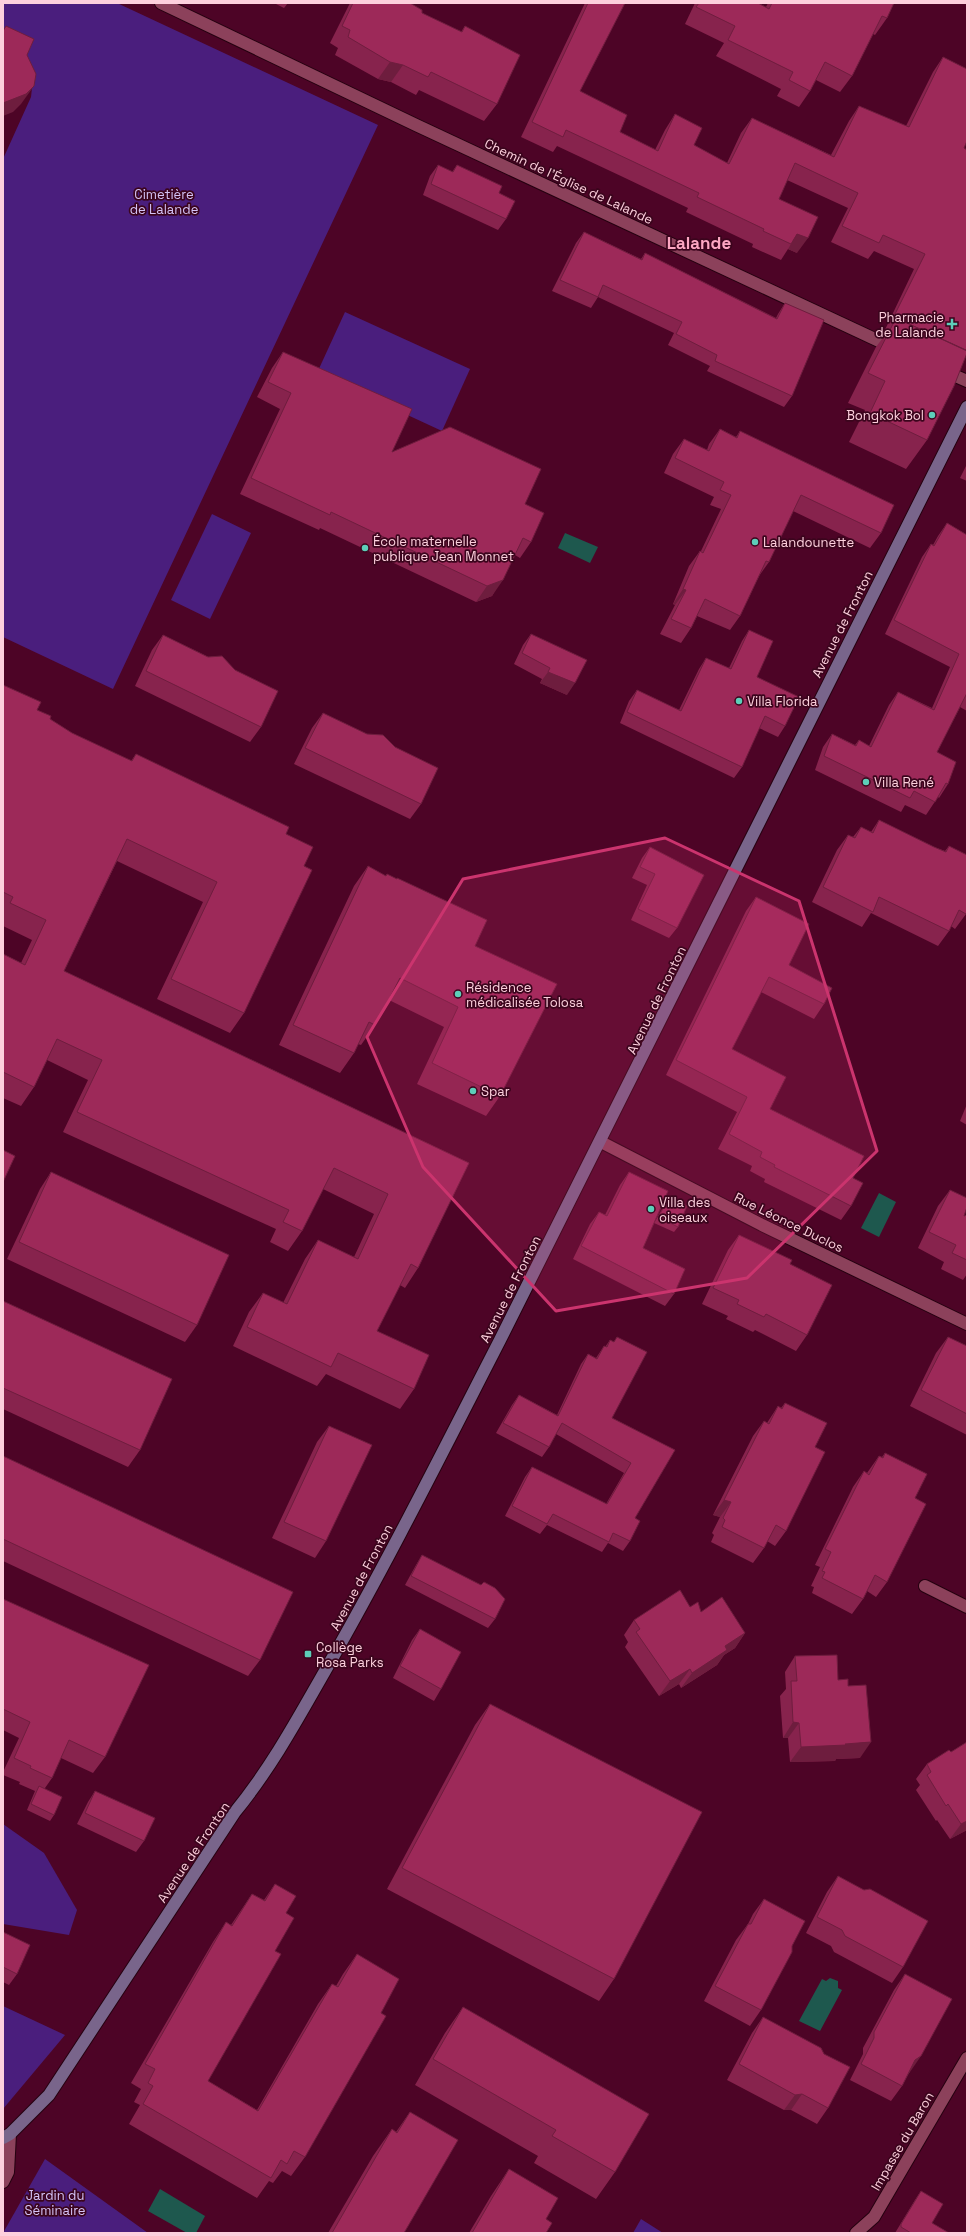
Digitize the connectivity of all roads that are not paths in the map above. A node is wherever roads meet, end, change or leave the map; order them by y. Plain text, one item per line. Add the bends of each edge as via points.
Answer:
1 (161, 3) edge
2 (903, 352) edge
3 (932, 366) edge
4 (967, 381) edge
5 (967, 407) edge
6 (601, 1142) junction
7 (967, 1324) edge
8 (925, 1586) dead end
9 (967, 1607) edge
10 (967, 2058) edge
11 (7, 2136) edge
12 (3, 2182) edge
13 (856, 2233) edge

1 - 2 street, Chemin de l'Église de Lalande via 423,129
3 - 4 street
5 - 6 street, Avenue de Fronton
6 - 7 street, Rue Léonce Duclos via 762,1225
6 - 11 street, Avenue de Fronton via 408,1519 294,1727 259,1783 235,1812 49,2095
8 - 9 street
10 - 13 street, Impasse du Baron via 874,2217
11 - 12 street via 8,2172

